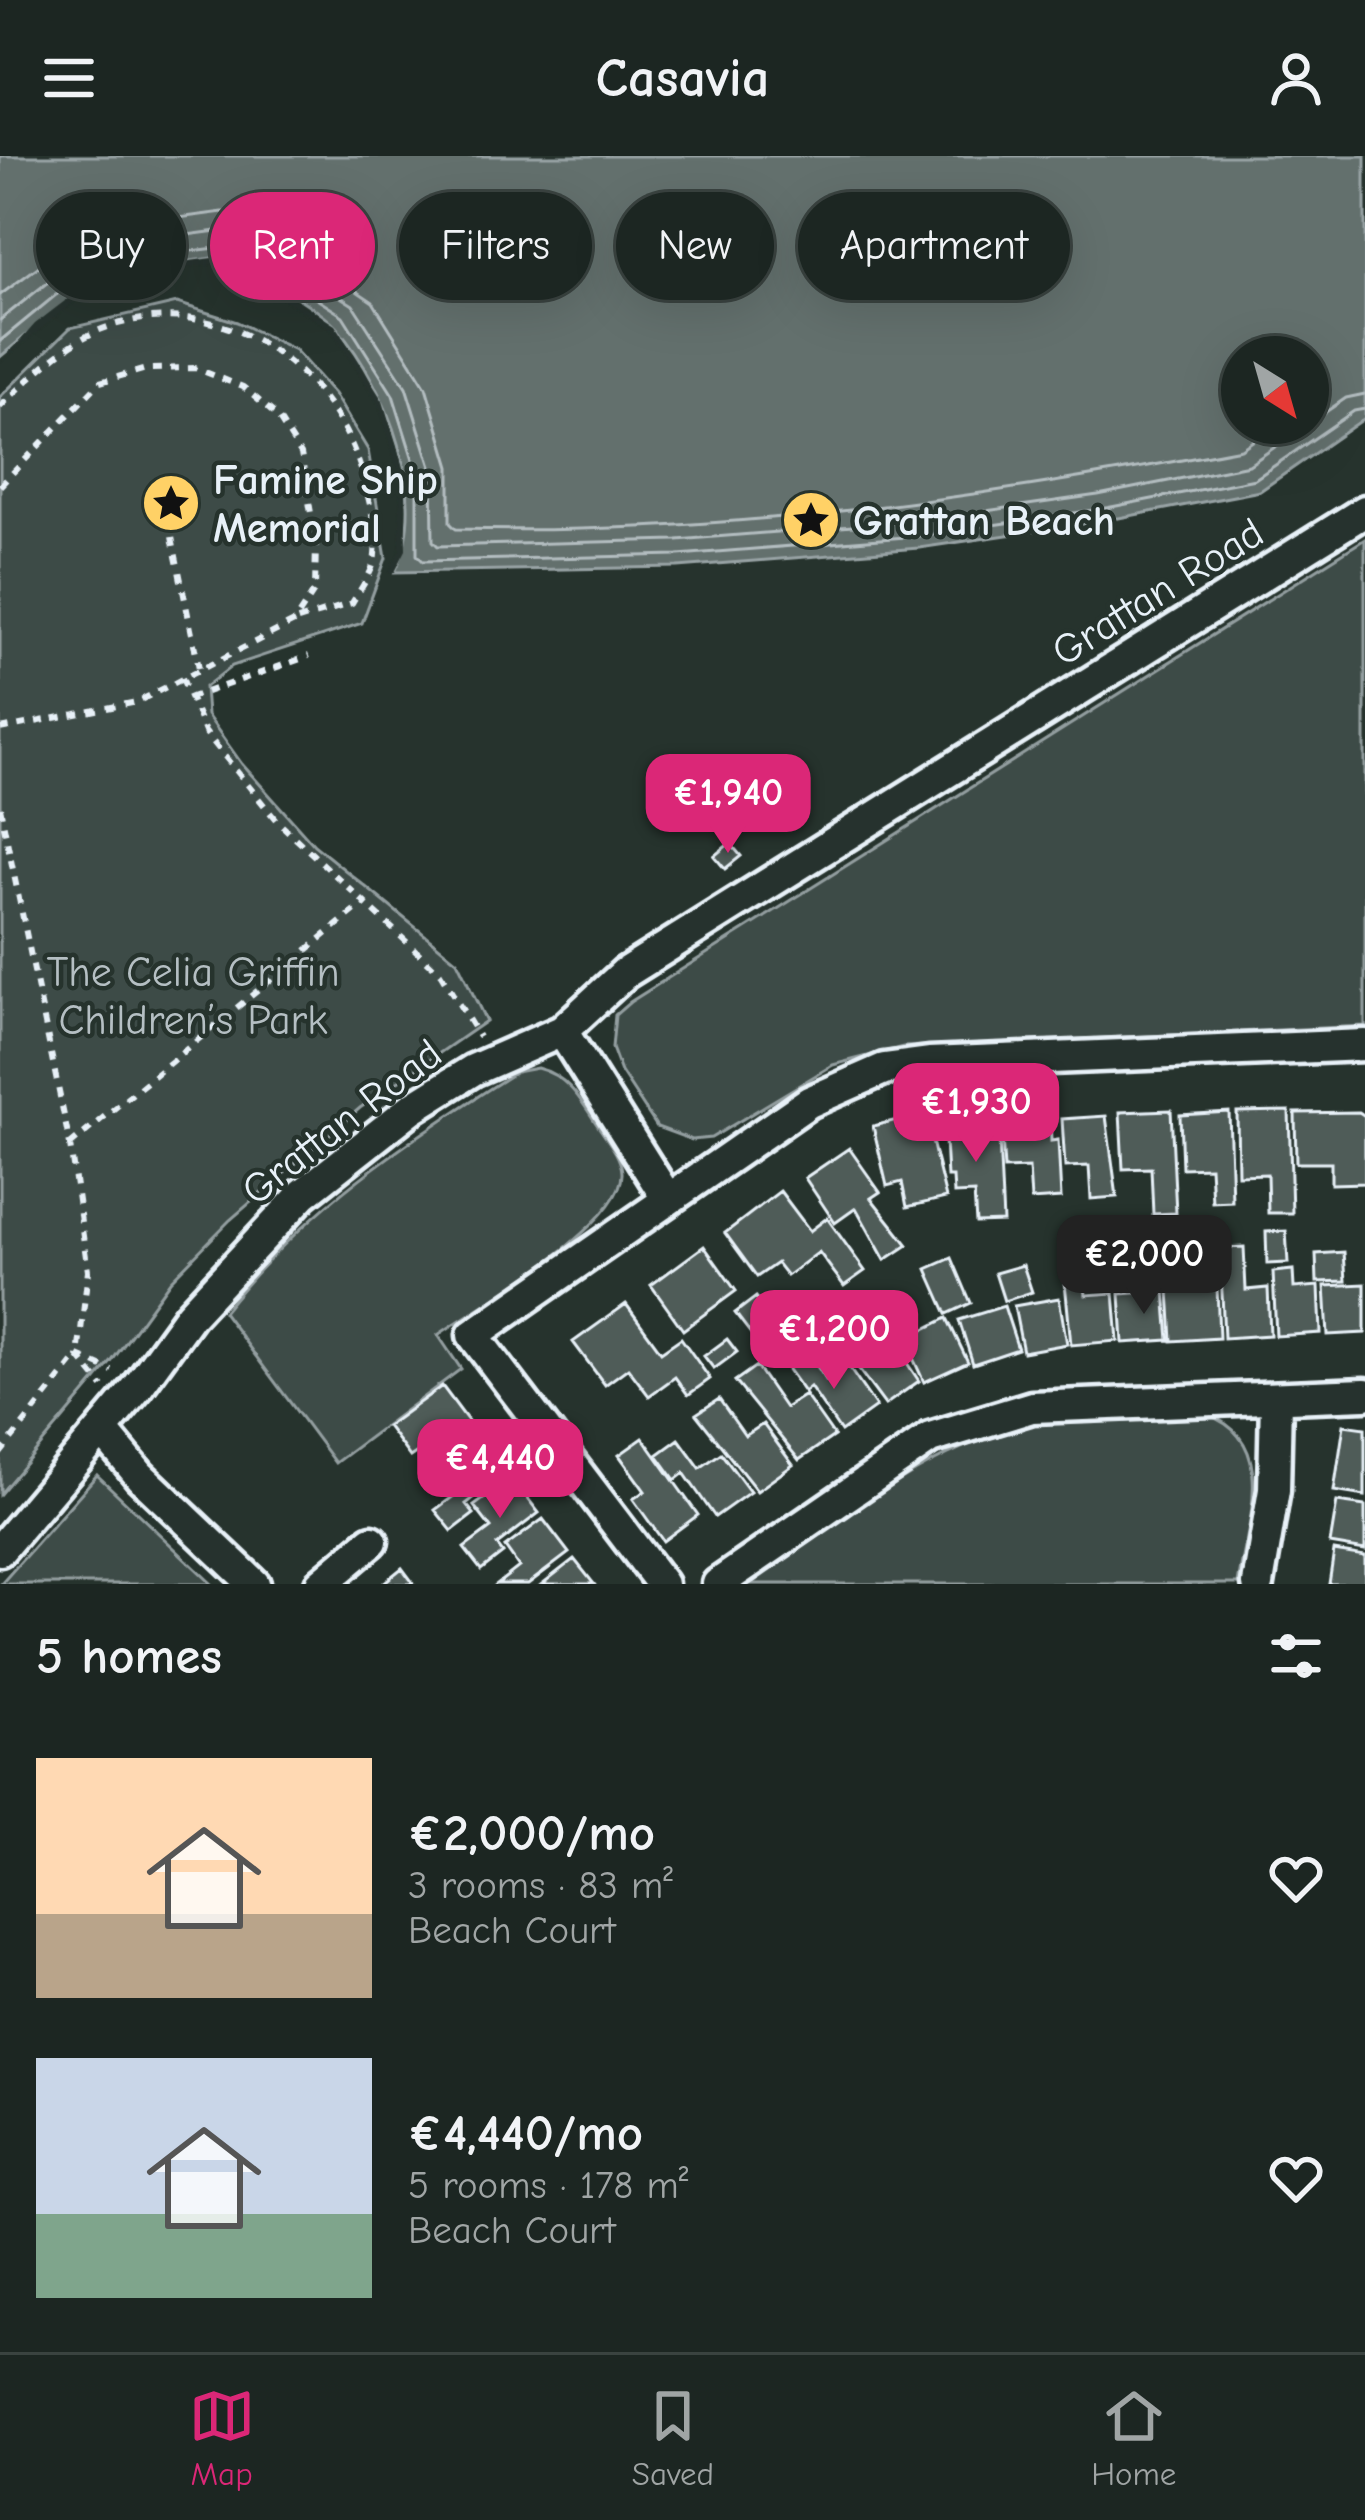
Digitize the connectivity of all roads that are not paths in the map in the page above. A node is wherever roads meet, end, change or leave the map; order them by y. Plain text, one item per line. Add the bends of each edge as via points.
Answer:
1 (1365, 511) edge
2 (562, 1031) junction
3 (1365, 1045) edge
4 (667, 1198) junction
5 (1365, 1394) edge
6 (1276, 1398) junction
7 (102, 1430) junction
8 (372, 1541) dead end
9 (0, 1550) edge
10 (254, 1584) edge
11 (321, 1584) edge
12 (662, 1584) edge
13 (718, 1584) edge
14 (1258, 1584) edge

1 - 2 street, Grattan Road via 625,973
2 - 4 street
2 - 7 street, Grattan Road via 412,1108 303,1194 190,1315
3 - 4 street via 884,1070 809,1102
4 - 12 street via 473,1335
5 - 6 street
6 - 13 street via 1032,1406 930,1438
6 - 14 street via 1274,1490
7 - 9 street, Grattan Road
7 - 10 street
8 - 11 street

